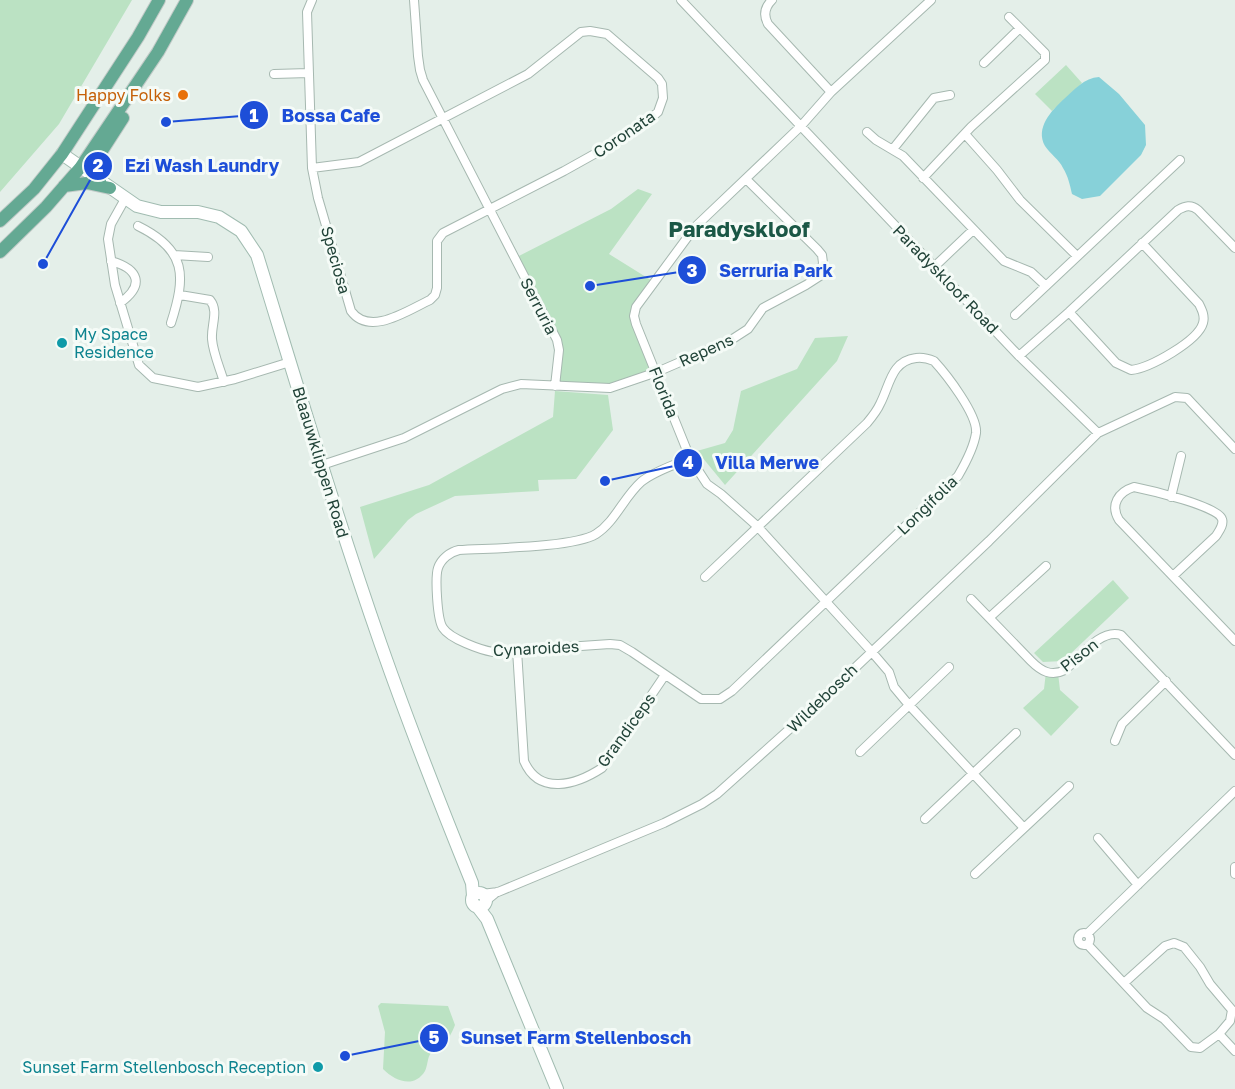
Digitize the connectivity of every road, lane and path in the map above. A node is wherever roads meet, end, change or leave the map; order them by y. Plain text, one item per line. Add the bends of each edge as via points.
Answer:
1 (159, 0) edge
2 (187, 0) edge
3 (312, 0) edge
4 (414, 0) edge
5 (681, 0) edge
6 (772, 0) edge
7 (931, 0) edge
8 (1009, 17) dead end
9 (1020, 28) junction
10 (984, 63) dead end
11 (309, 72) junction
12 (274, 74) dead end
13 (831, 92) junction
14 (950, 95) dead end
15 (126, 99) junction
16 (443, 118) junction
17 (801, 126) junction
18 (867, 132) dead end
19 (965, 134) junction
20 (893, 149) junction
21 (62, 154) junction
22 (1180, 160) dead end
23 (80, 168) junction
24 (312, 168) junction
25 (923, 178) junction
26 (746, 179) junction
27 (105, 185) junction
28 (63, 187) junction
29 (125, 199) junction
30 (490, 210) junction
31 (0, 221) edge
32 (138, 226) dead end
33 (973, 230) junction
34 (1142, 243) junction
35 (1235, 248) edge
36 (0, 252) edge
37 (174, 255) junction
38 (1077, 256) junction
39 (208, 257) dead end
40 (111, 261) junction
41 (934, 267) junction
42 (1046, 286) junction
43 (180, 295) junction
44 (120, 303) junction
45 (1069, 312) junction
46 (1015, 315) dead end
47 (171, 323) dead end
48 (1019, 356) junction
49 (290, 362) junction
50 (657, 372) junction
51 (224, 382) junction
52 (555, 386) junction
53 (1098, 433) junction
54 (1235, 449) edge
55 (1181, 456) dead end
56 (690, 458) junction
57 (322, 465) junction
58 (1171, 496) junction
59 (757, 526) junction
60 (1046, 566) dead end
61 (705, 576) dead end
62 (1173, 576) junction
63 (971, 599) dead end
64 (825, 602) junction
65 (990, 617) junction
66 (1235, 641) edge
67 (517, 651) junction
68 (871, 651) junction
69 (949, 667) dead end
70 (664, 675) junction
71 (1166, 681) junction
72 (909, 705) junction
73 (1016, 733) dead end
74 (1115, 741) dead end
75 (860, 752) dead end
76 (1235, 755) edge
77 (973, 774) junction
78 (1069, 786) dead end
79 (1235, 791) edge
80 (925, 819) dead end
81 (1024, 828) junction
82 (1098, 837) dead end
83 (1235, 867) edge
84 (975, 874) dead end
85 (1235, 874) edge
86 (1138, 885) junction
87 (479, 896) junction
88 (1124, 984) junction
89 (1219, 1034) junction
90 (1235, 1051) edge
91 (557, 1089) edge

1 - 21 main road
2 - 15 main road
3 - 11 street, Speciosa via 307,12
4 - 16 street, Serruria via 420,70
5 - 17 street, Paradyskloof Road
6 - 13 street via 766,9 768,24
7 - 13 street, Florida
8 - 9 street
9 - 10 street
9 - 19 street via 1045,53 1045,60
11 - 12 street
11 - 24 street, Speciosa
13 - 17 street, Florida
14 - 20 street via 934,98
15 - 23 main road
15 - 27 main road via 122,120 96,160 95,171
16 - 24 street, Coronata via 359,162
16 - 30 street, Serruria
16 - 30 street, Coronata via 528,74 581,32 607,34 662,84 662,106 651,118
17 - 26 street, Florida
17 - 41 street, Paradyskloof Road
18 - 20 street
19 - 25 street
19 - 38 street via 1020,200
20 - 25 street
21 - 23 street, Blaauwklippen Road
21 - 31 main road via 34,189
22 - 38 street
23 - 27 street, Blaauwklippen Road
23 - 28 main road
24 - 30 street, Speciosa via 351,312 362,321 382,322 430,300 437,288 436,247 440,236
25 - 33 street
26 - 50 street, Florida via 695,226 636,308 636,324
26 - 50 street, Repens via 818,249 823,263 820,276 763,308 742,334
27 - 28 main road
27 - 29 street, Blaauwklippen Road
28 - 36 main road
29 - 40 street via 108,232
29 - 49 street, Blaauwklippen Road via 161,212 209,214 241,231 257,255
30 - 52 street, Serruria via 557,340
32 - 37 street via 160,239
33 - 41 street
33 - 42 street via 1004,261 1031,272
34 - 35 street via 1178,210 1192,206
34 - 45 street
34 - 45 street via 1199,304 1204,315 1200,328 1174,352 1131,370 1116,363
37 - 39 street
37 - 43 street
38 - 42 street
40 - 44 street
40 - 44 street via 125,266 135,276 131,295
41 - 48 street, Paradyskloof Road
42 - 46 street
43 - 47 street
43 - 51 street via 212,302 213,342
44 - 51 street via 139,365 146,373 160,380 198,387
45 - 48 street
48 - 53 street, Paradyskloof Road
49 - 51 street
49 - 57 street, Blaauwklippen Road
50 - 52 street, Repens via 605,390
50 - 56 street, Florida
52 - 57 street via 521,384 502,389 404,438
53 - 54 street via 1181,396
53 - 68 street, Wildebosch
55 - 58 street
56 - 59 street, Florida via 707,484
56 - 67 street, Cynaroides via 642,481 607,524 589,537 568,543 459,550 446,557 437,569 439,617 444,630 486,651
57 - 87 street, Blaauwklippen Road via 426,770
58 - 62 street via 1209,508 1222,521 1216,536
58 - 62 street via 1134,487 1120,495 1114,509 1119,520
59 - 61 street, Longifolia
59 - 64 street, Florida
59 - 64 street, Longifolia via 867,423 900,363 917,358 934,361 975,422 976,433 964,466 952,483
60 - 65 street
62 - 66 street
63 - 65 street, Pison
64 - 68 street, Florida
64 - 70 street, Cynaroides via 720,699 701,699
65 - 71 street, Pison via 1047,673 1065,670 1102,636 1111,633 1121,635
67 - 70 street, Cynaroides via 620,645
67 - 70 street, Grandiceps via 524,761 533,774 554,786 602,768
68 - 72 street, Florida
68 - 87 street, Wildebosch via 732,782 702,804 498,892
69 - 72 street
71 - 74 street via 1122,724
71 - 76 street, Pison
72 - 75 street
72 - 77 street, Florida
73 - 77 street
77 - 80 street
77 - 81 street, Florida
78 - 81 street
79 - 86 street
81 - 84 street
82 - 86 street
83 - 85 street
86 - 88 street via 1088,934 1080,933 1077,939 1081,945 1088,945
87 - 91 street, Blaauwklippen Road
88 - 89 street via 1191,1047 1200,1048
88 - 89 street via 1169,943 1180,945 1232,1010 1230,1021
89 - 90 street

